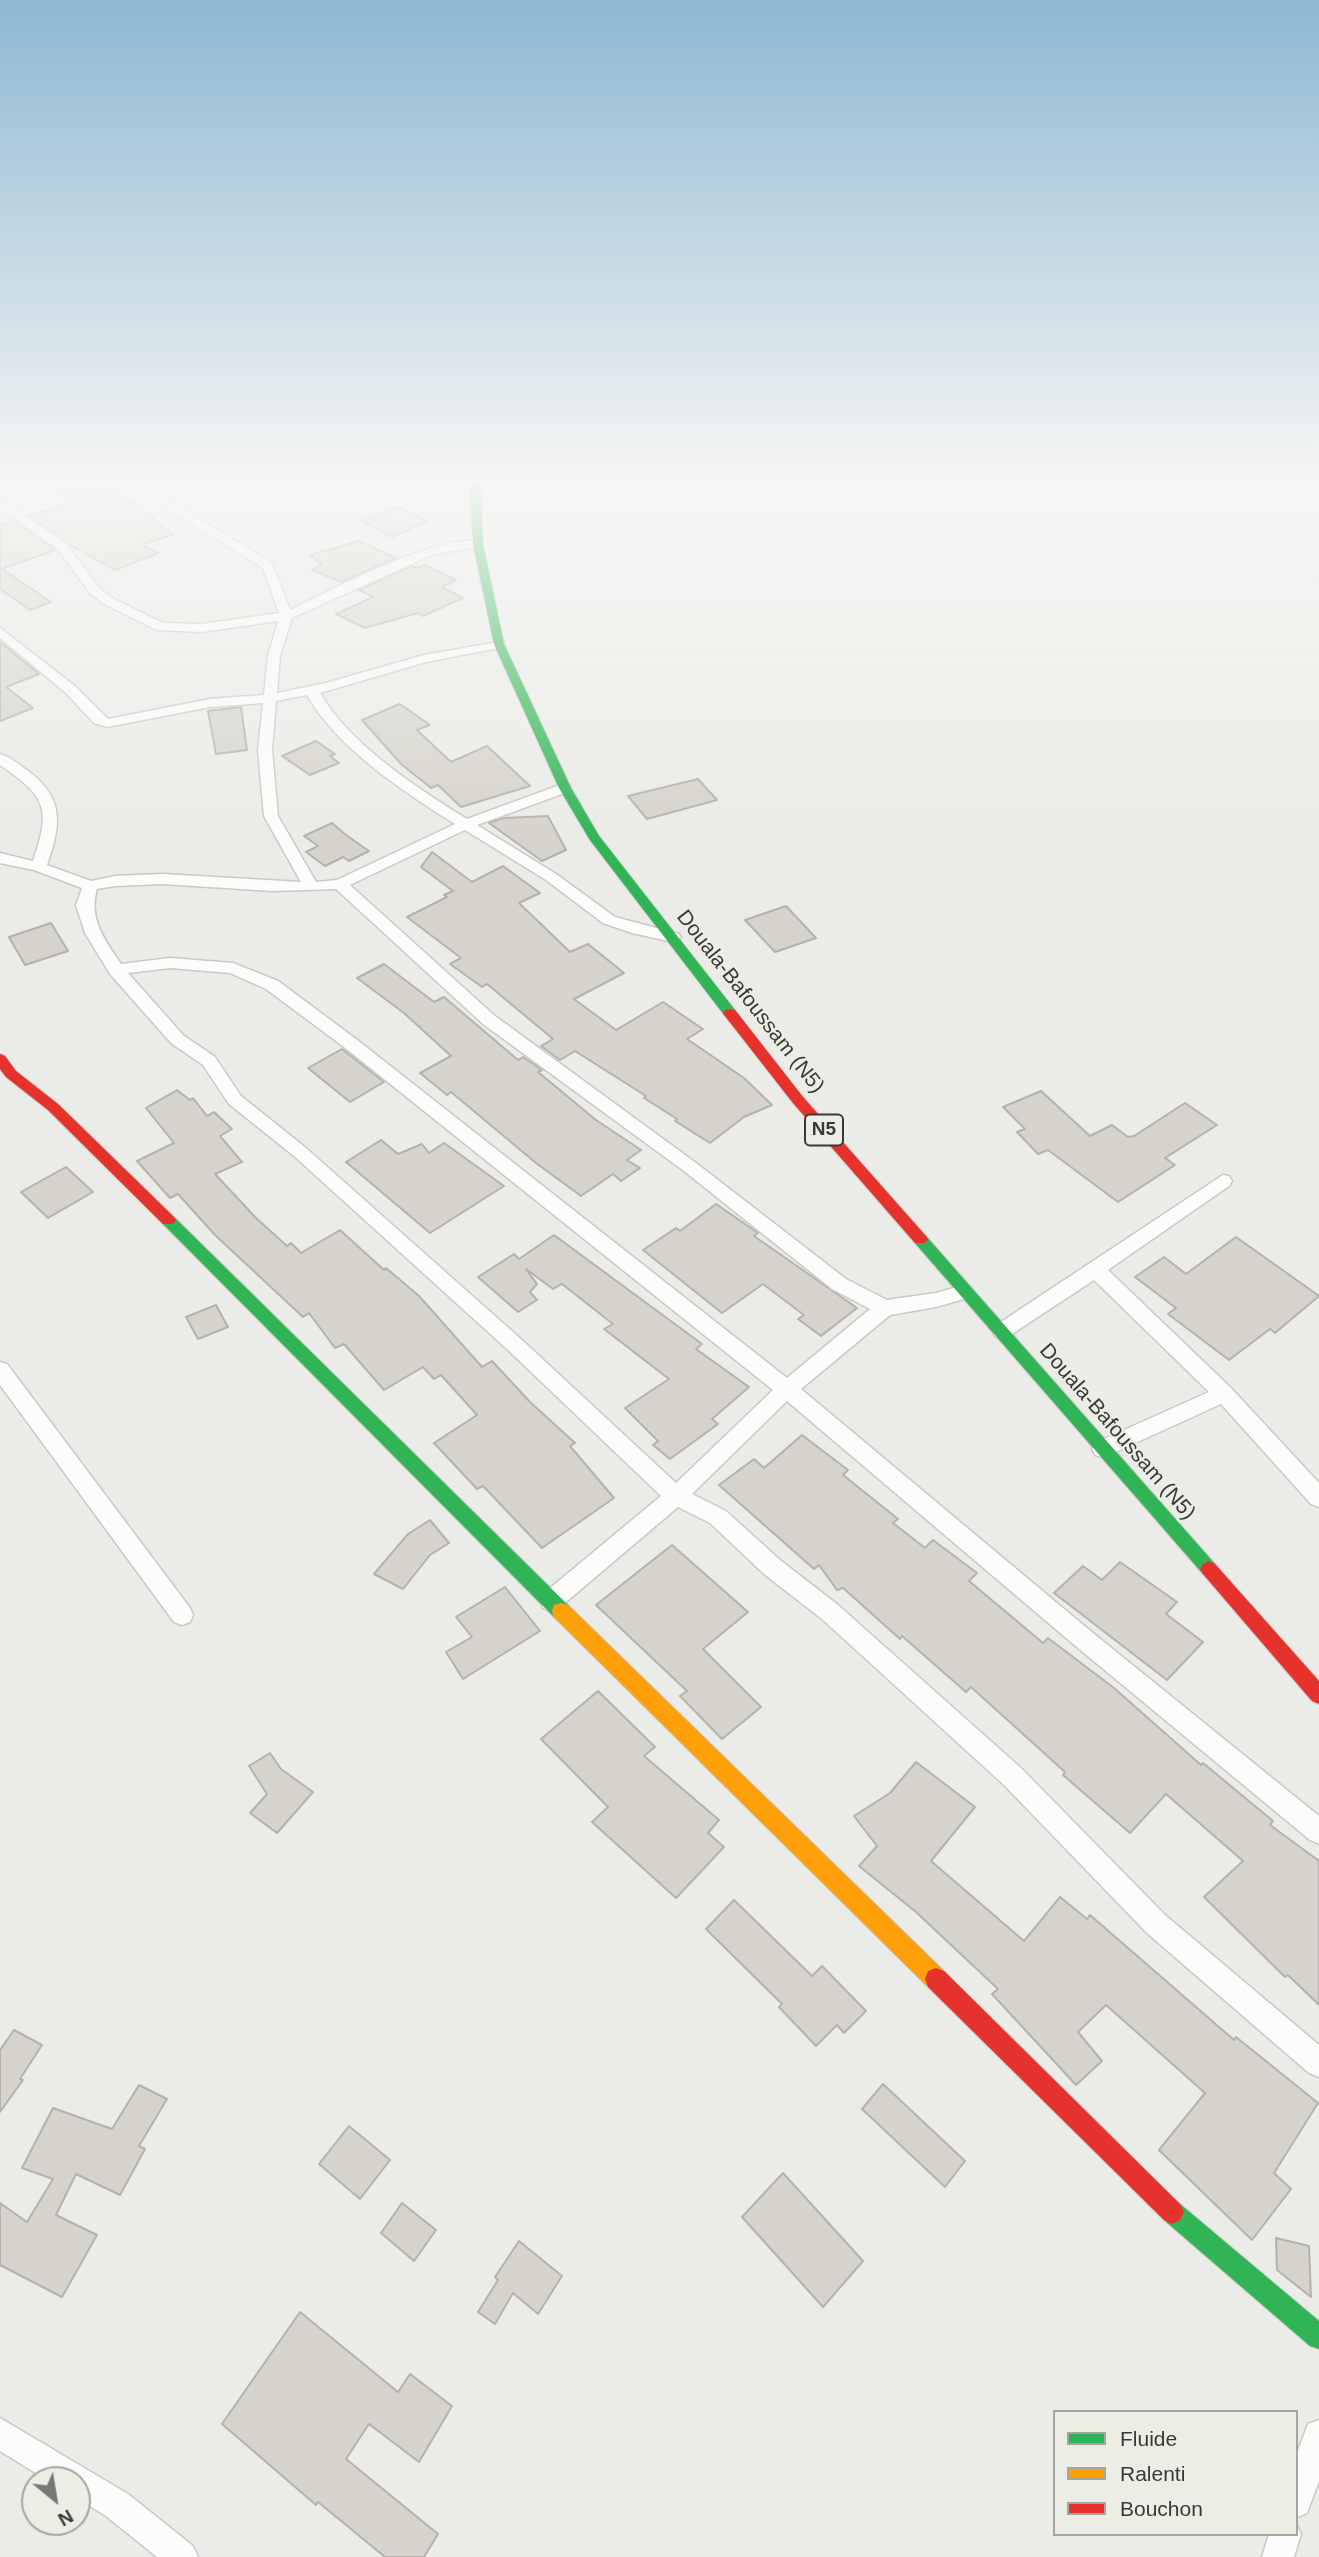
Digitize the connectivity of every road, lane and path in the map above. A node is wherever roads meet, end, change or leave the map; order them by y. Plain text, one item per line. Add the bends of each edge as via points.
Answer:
1 (111, 602) edge
2 (281, 602) edge
3 (316, 602) edge
4 (490, 602) edge
5 (286, 616) junction
6 (0, 632) edge
7 (499, 644) junction
8 (311, 689) junction
9 (271, 698) junction
10 (0, 758) edge
11 (565, 788) junction
12 (464, 825) junction
13 (0, 859) edge
14 (39, 867) junction
15 (340, 884) junction
16 (90, 887) junction
17 (311, 887) junction
18 (673, 937) junction
19 (116, 970) junction
20 (0, 1059) edge
21 (1223, 1181) dead end
22 (1095, 1270) junction
23 (964, 1292) junction
24 (885, 1308) junction
25 (1002, 1331) junction
26 (0, 1370) edge
27 (787, 1389) junction
28 (1224, 1394) junction
29 (1102, 1449) junction
30 (676, 1496) junction
31 (1319, 1498) edge
32 (551, 1601) junction
33 (182, 1615) dead end
34 (1319, 1695) edge
35 (1319, 1832) edge
36 (1319, 2063) edge
37 (1319, 2337) edge
38 (0, 2433) edge
39 (1319, 2435) edge
40 (54, 2466) edge
41 (91, 2489) edge
42 (1298, 2496) edge
43 (1285, 2536) edge
44 (182, 2557) edge
45 (1278, 2557) edge

1 - 5 street via 161,627 202,628
2 - 5 street
3 - 5 street
4 - 7 main road, Douala-Bafoussam (N5) / N5
5 - 9 street via 274,656
6 - 9 street via 107,723 209,703
7 - 8 street
7 - 11 main road, Douala-Bafoussam (N5) / N5
8 - 9 street
8 - 12 street via 323,711 356,743 400,782
9 - 17 street via 265,750 271,816
10 - 14 street via 47,799 48,838
11 - 12 street
11 - 18 main road, Douala-Bafoussam (N5) / N5 via 594,837
12 - 15 street
12 - 18 street via 551,877 609,920
13 - 14 street
14 - 16 street
15 - 17 street
15 - 24 street via 489,1020 690,1167 839,1284
16 - 17 street via 163,879
16 - 19 street via 83,905 93,933
18 - 23 main road, Douala-Bafoussam (N5) / N5 via 798,1100
19 - 27 street via 170,962 233,968 272,985
19 - 30 street via 177,1039 209,1061 235,1100 300,1152 515,1345
20 - 32 main road via 222,1272
21 - 22 street
22 - 25 street
22 - 28 street
23 - 24 street
23 - 25 main road, Douala-Bafoussam (N5) / N5
24 - 27 street
25 - 29 main road, Douala-Bafoussam (N5) / N5
26 - 33 street
27 - 30 street
27 - 35 street
28 - 29 street
28 - 31 street
29 - 34 main road, Douala-Bafoussam (N5) / N5
30 - 32 street
30 - 36 street via 718,1517 830,1612 1013,1777 1156,1924
32 - 37 main road via 1154,2197
38 - 40 street
39 - 42 street
41 - 44 street
43 - 45 street

